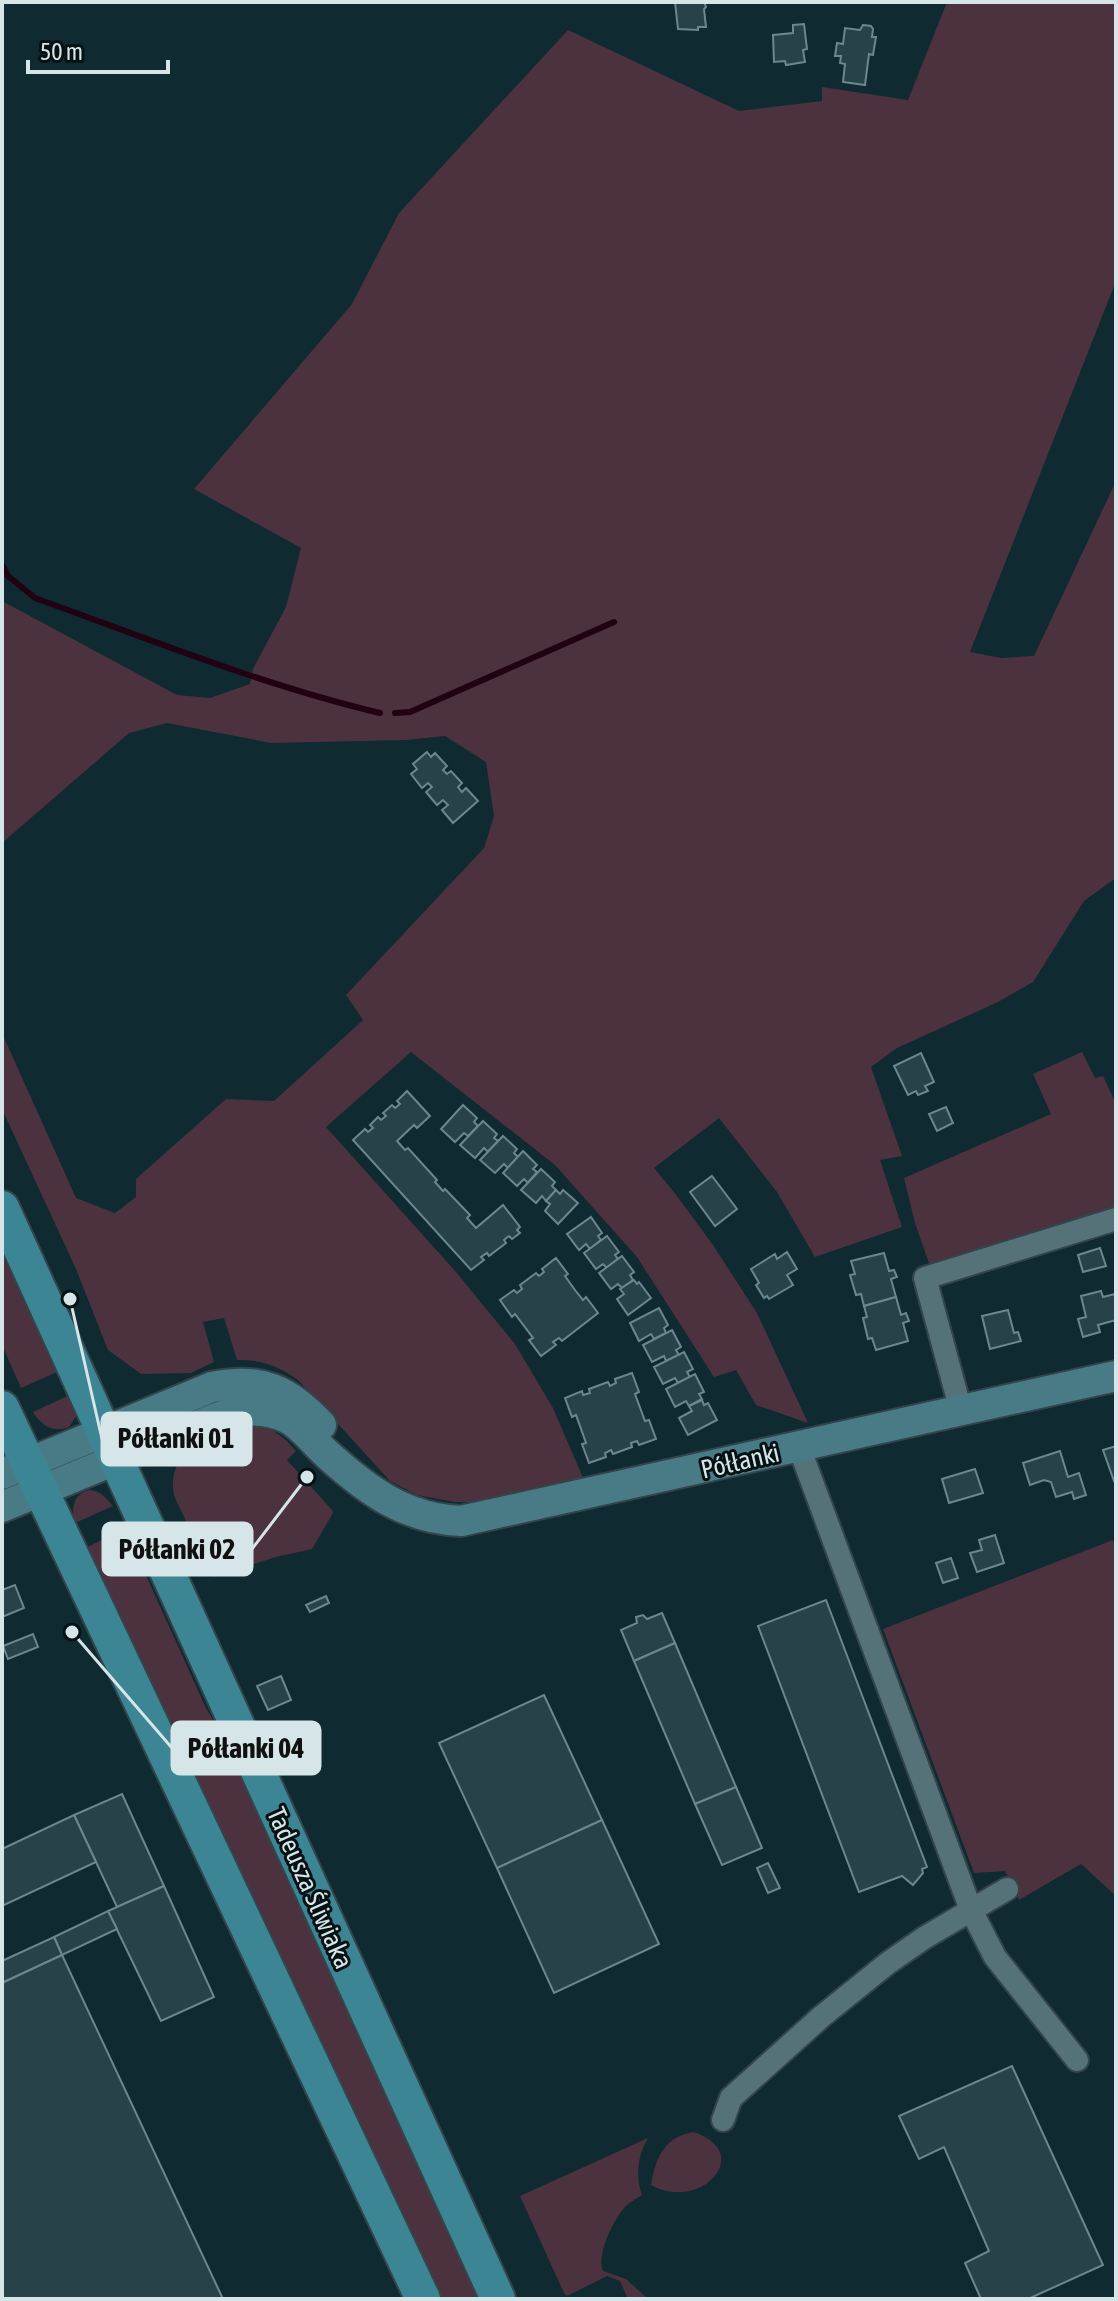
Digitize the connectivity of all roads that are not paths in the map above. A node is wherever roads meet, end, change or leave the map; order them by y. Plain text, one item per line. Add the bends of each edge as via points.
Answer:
1 (2, 1208) edge
2 (1116, 1219) edge
3 (1116, 1376) edge
4 (2, 1408) edge
5 (961, 1411) junction
6 (110, 1446) junction
7 (799, 1447) junction
8 (23, 1476) edge
9 (2, 1507) edge
10 (1007, 1889) dead end
11 (971, 1910) junction
12 (1077, 2060) dead end
13 (723, 2120) dead end
14 (423, 2299) edge
15 (498, 2299) edge

1 - 6 main road, Tadeusza Śliwiaka
2 - 5 street via 925,1278
3 - 5 street, Półłanki
4 - 8 main road
5 - 7 street, Półłanki
6 - 7 street, Półłanki via 212,1387 264,1385 310,1413 369,1487 384,1498 416,1515 461,1521
6 - 8 street, Półłanki
6 - 15 main road, Tadeusza Śliwiaka
7 - 11 street
8 - 9 street, Półłanki
8 - 14 main road
10 - 11 street
11 - 12 street via 995,1957
11 - 13 street via 888,1963 821,2017 731,2098

